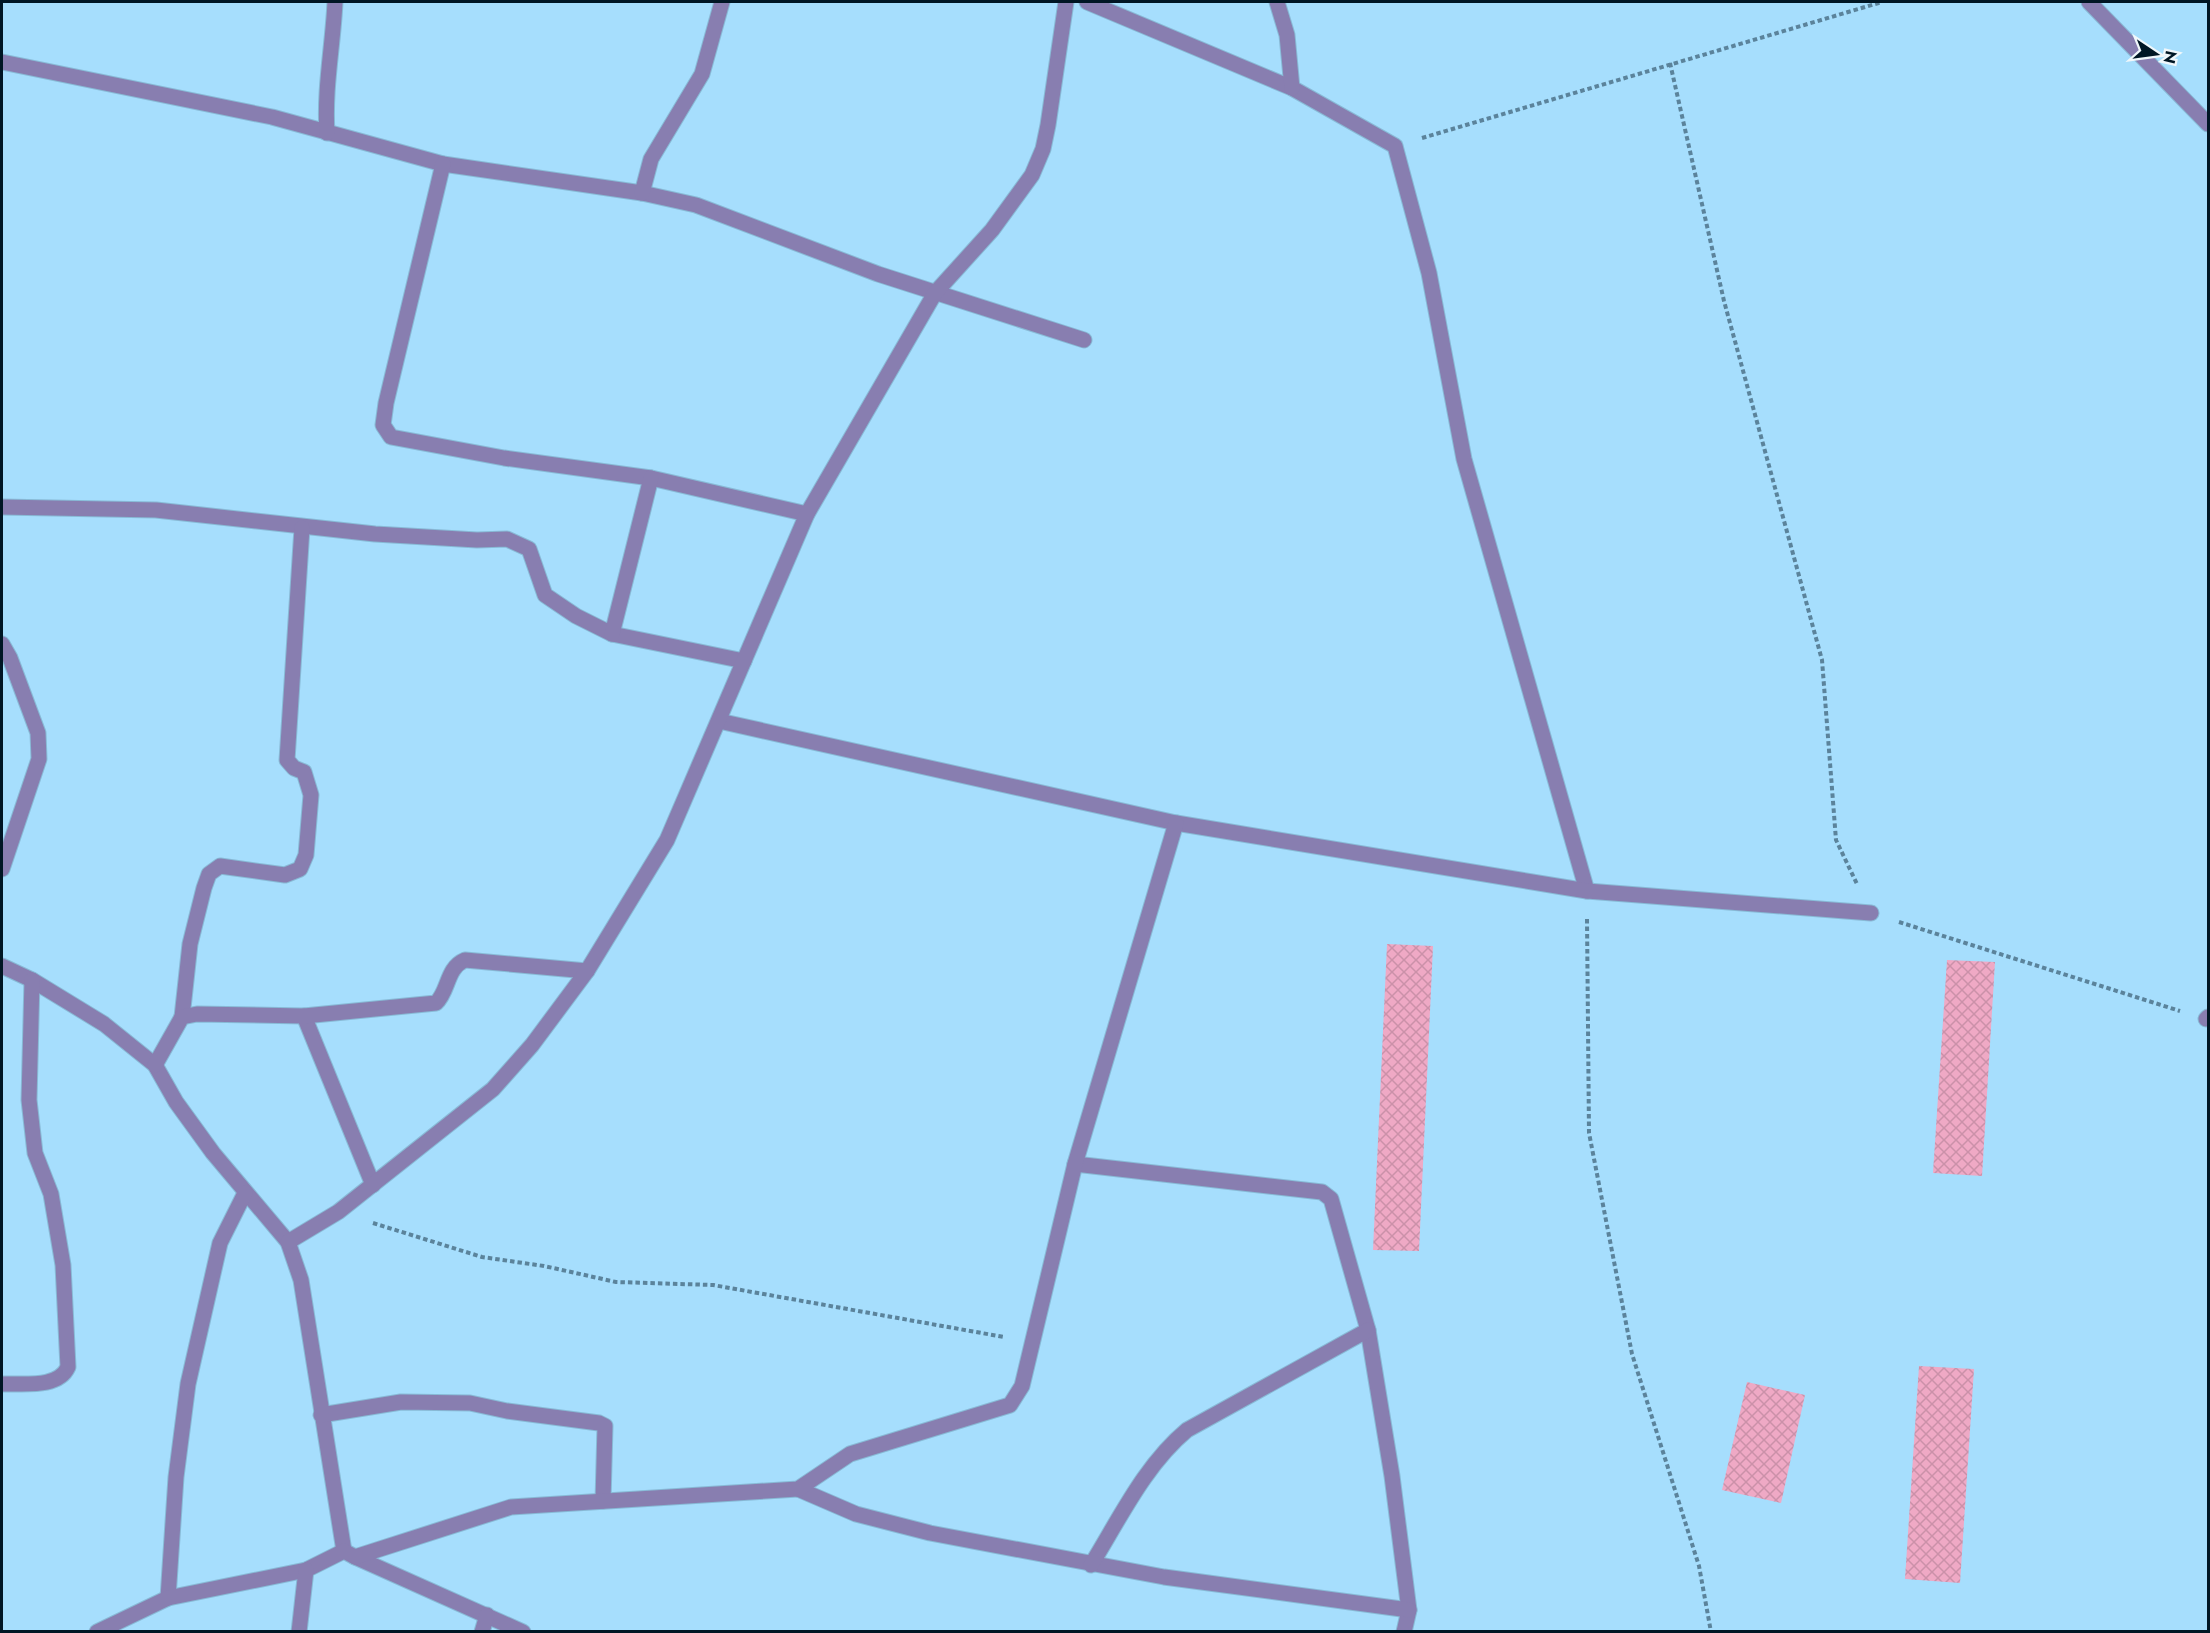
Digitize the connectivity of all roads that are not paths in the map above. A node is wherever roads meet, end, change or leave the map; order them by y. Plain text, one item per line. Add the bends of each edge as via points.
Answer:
1 (335, 2) edge
2 (722, 2) edge
3 (1066, 2) edge
4 (1087, 2) edge
5 (1277, 2) edge
6 (2089, 2) edge
7 (2, 62) edge
8 (1292, 88) junction
9 (2208, 124) edge
10 (327, 133) junction
11 (443, 164) junction
12 (642, 193) junction
13 (935, 293) junction
14 (1084, 340) dead end
15 (651, 478) junction
16 (2, 507) edge
17 (807, 514) junction
18 (302, 528) junction
19 (612, 634) junction
20 (2, 644) edge
21 (744, 662) junction
22 (719, 721) junction
23 (1176, 823) junction
24 (2, 869) edge
25 (1587, 891) junction
26 (1871, 913) road end
27 (2, 966) edge
28 (588, 971) junction
29 (32, 980) junction
30 (304, 1016) junction
31 (182, 1017) junction
32 (155, 1065) junction
33 (1075, 1164) junction
34 (373, 1185) junction
35 (245, 1193) junction
36 (288, 1242) junction
37 (1368, 1330) junction
38 (2, 1384) edge
39 (321, 1415) junction
40 (798, 1489) junction
41 (603, 1501) junction
42 (349, 1554) junction
43 (1091, 1565) junction
44 (306, 1570) junction
45 (168, 1598) junction
46 (1409, 1610) junction
47 (487, 1616) junction
48 (97, 1632) edge
49 (299, 1632) edge
50 (482, 1632) edge
51 (523, 1632) edge
52 (1404, 1632) edge

1 - 10 street via 326,88
2 - 12 street via 702,74 651,159
3 - 13 street via 1048,125 1032,175 992,230
4 - 8 street
5 - 8 street via 1287,35
6 - 9 street
7 - 10 street via 272,117
8 - 25 street via 1395,146 1429,273 1464,459
10 - 11 street
11 - 12 street
11 - 15 street via 383,425 391,437 504,458
12 - 13 street via 716,212
13 - 14 street
13 - 17 street
15 - 17 street
15 - 19 street
16 - 18 street via 156,510
17 - 21 street
18 - 19 street via 507,539 529,549 545,594
18 - 31 street via 287,760 304,772 311,795 306,855 300,868 285,875 220,866 209,874 190,944
19 - 21 street
20 - 24 street via 38,733 39,759
21 - 22 street
22 - 23 street
22 - 28 street via 667,840
23 - 25 street
23 - 33 street
25 - 26 street
27 - 29 street
28 - 30 street via 465,960 453,969 436,1003
28 - 34 street via 493,1089
29 - 32 street via 104,1024
29 - 38 street via 29,1100 35,1153 51,1194 63,1265 68,1367 64,1376 55,1381
30 - 31 street
30 - 34 street
31 - 32 street
32 - 35 street via 176,1102
33 - 37 street via 1322,1192 1331,1199 1336,1211
33 - 40 street via 1022,1386 1010,1405 850,1454
34 - 36 street
35 - 36 street
35 - 45 street via 220,1243 188,1384 176,1477
36 - 39 street via 301,1280
37 - 43 street via 1187,1430 1171,1443
37 - 46 street
39 - 41 street via 401,1402 470,1403 507,1412 599,1423 605,1426
39 - 42 street
40 - 41 street
40 - 43 street via 856,1514
41 - 42 street via 511,1507
42 - 44 street
42 - 47 street
43 - 46 street
44 - 45 street
44 - 49 street
45 - 48 street
46 - 52 street
47 - 50 street
47 - 51 street

